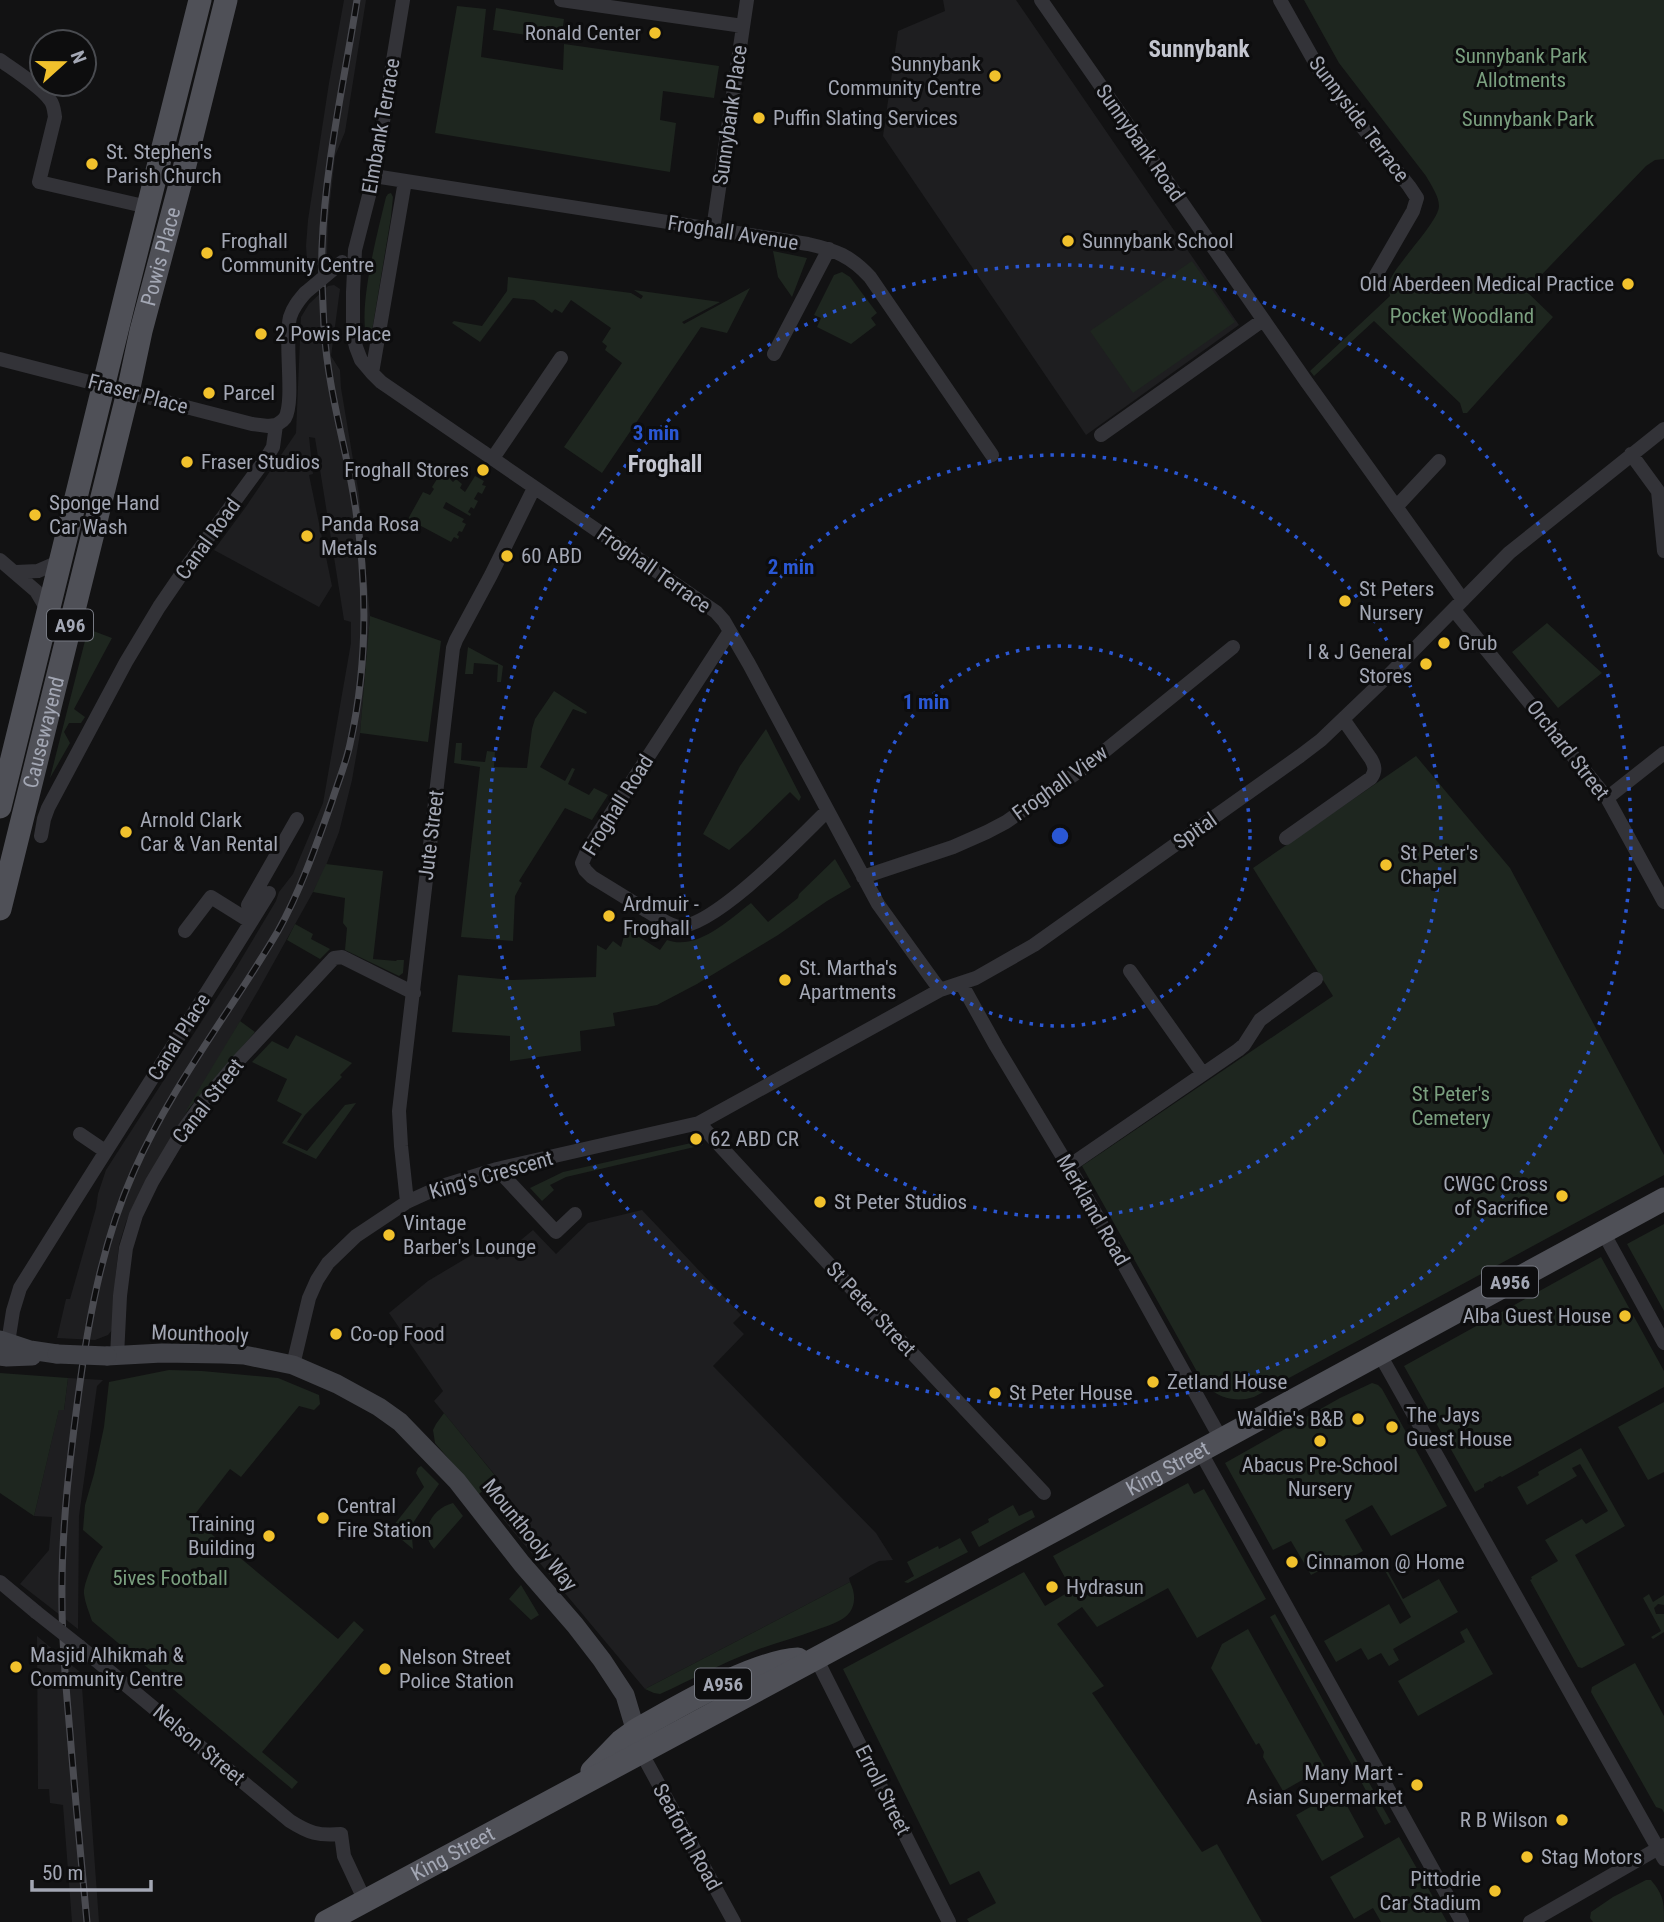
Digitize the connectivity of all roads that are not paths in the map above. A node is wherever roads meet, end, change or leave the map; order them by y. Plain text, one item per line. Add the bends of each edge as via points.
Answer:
1 (200, 0) edge
2 (226, 0) edge
3 (402, 0) edge
4 (561, 0) edge
5 (747, 0) edge
6 (1041, 0) edge
7 (1280, 0) edge
8 (743, 26) junction
9 (0, 60) edge
10 (374, 176) junction
11 (405, 181) junction
12 (148, 207) junction
13 (713, 229) junction
14 (829, 249) junction
15 (355, 250) junction
16 (1376, 275) dead end
17 (1263, 320) junction
18 (775, 355) dead end
19 (561, 358) dead end
20 (0, 359) edge
21 (372, 373) junction
22 (104, 386) junction
23 (128, 392) junction
24 (276, 425) junction
25 (1664, 429) edge
26 (1101, 435) dead end
27 (1631, 454) junction
28 (992, 455) dead end
29 (493, 458) junction
30 (1439, 461) dead end
31 (534, 488) junction
32 (1396, 507) junction
33 (1664, 551) edge
34 (0, 560) edge
35 (61, 561) junction
36 (16, 572) junction
37 (1459, 605) junction
38 (48, 611) junction
39 (730, 631) junction
40 (1233, 647) dead end
41 (1343, 719) junction
42 (1664, 753) edge
43 (1607, 798) junction
44 (0, 807) edge
45 (827, 811) junction
46 (297, 819) dead end
47 (41, 836) dead end
48 (1286, 838) dead end
49 (863, 877) junction
50 (269, 893) dead end
51 (1664, 902) edge
52 (0, 909) edge
53 (251, 922) junction
54 (185, 931) dead end
55 (1130, 971) dead end
56 (1316, 979) dead end
57 (961, 983) junction
58 (940, 990) junction
59 (414, 993) junction
60 (1203, 1074) junction
61 (699, 1124) junction
62 (80, 1134) dead end
63 (105, 1151) junction
64 (1069, 1166) junction
65 (497, 1169) junction
66 (1664, 1199) edge
67 (407, 1202) junction
68 (575, 1214) dead end
69 (1603, 1232) junction
70 (1664, 1343) edge
71 (4, 1349) edge
72 (1379, 1353) junction
73 (112, 1356) junction
74 (293, 1365) junction
75 (337, 1384) joint
76 (1222, 1439) junction
77 (1200, 1451) junction
78 (1044, 1493) dead end
79 (0, 1582) edge
80 (816, 1658) junction
81 (638, 1741) junction
82 (1662, 1851) edge
83 (365, 1901) junction
84 (1461, 1920) edge
85 (326, 1922) edge
86 (734, 1922) edge
87 (950, 1922) edge
88 (1530, 1922) edge

1 - 12 main road, Powis Place / A96
2 - 23 main road, Powis Place / A96
3 - 10 street, Elmbank Terrace
4 - 8 street
5 - 8 street, Sunnybank Place
6 - 17 street, Sunnybank Road
7 - 16 street, Sunnyside Terrace via 1321,73 1417,198
8 - 13 street, Sunnybank Place
9 - 12 street via 43,93 54,109 39,182
10 - 11 street, Froghall Avenue
10 - 15 street, Elmbank Terrace
11 - 13 street, Froghall Avenue
11 - 21 street, Elmbank Terrace
12 - 22 main road, Powis Place / A96
13 - 14 street, Froghall Avenue
14 - 18 street
14 - 28 street, Froghall Avenue via 848,257 870,276
15 - 21 street, Froghall Terrace via 353,334 361,360
15 - 24 street, Canal Road, bridge via 294,307 288,342 288,407
17 - 26 street
17 - 32 street, Sunnybank Road
19 - 29 street
20 - 22 street, Fraser Place
21 - 29 street, Froghall Terrace
22 - 23 street, Fraser Place
22 - 35 main road, Causewayend / A96
23 - 24 street, Fraser Place via 252,424
23 - 52 main road, Causewayend / A96
24 - 47 street, Canal Road via 267,457 163,601 126,662 48,808
25 - 27 street, Spital
27 - 33 street via 1658,491
27 - 37 street, Spital via 1509,553
29 - 31 street, Froghall Terrace
30 - 32 street
31 - 39 street, Froghall Terrace via 716,612
31 - 59 street, Jute Street via 453,648
32 - 37 street, Sunnybank Road
34 - 36 street
35 - 36 street via 38,571
35 - 38 main road, Causewayend / A96
36 - 38 street
37 - 41 street, Spital
37 - 43 street, Orchard Street
38 - 44 main road, Causewayend / A96
39 - 45 street, Froghall Terrace
39 - 45 street, Froghall Road via 588,849 582,863 585,870 666,922 689,925 751,883
40 - 49 street, Froghall View via 1085,766 1006,822 953,847
41 - 48 street via 1371,759 1374,774
41 - 57 street, Spital via 1292,762 1053,933
42 - 43 street
43 - 51 street, Orchard Street
45 - 49 street, Froghall Terrace
46 - 53 street, Canal Place via 248,905
49 - 58 street, Froghall Terrace
50 - 53 street, Canal Place
53 - 54 street via 211,897
53 - 63 street, Canal Place
55 - 60 street
56 - 60 street via 1260,1020 1244,1045
57 - 58 street, Spital
57 - 64 street, Merkland Road
58 - 61 street, Spital
59 - 67 street, Jute Street via 400,1111
59 - 73 street, Canal Street via 342,957 334,958 204,1101 167,1155 130,1232
60 - 64 street
61 - 65 street, King's Crescent
61 - 78 street, St Peter Street
62 - 63 street
63 - 71 street, Canal Place via 20,1288
64 - 76 street, Merkland Road
65 - 67 street, King's Crescent
65 - 68 street via 556,1232
66 - 69 main road, King Street / A956
67 - 74 street, King's Crescent via 356,1236 328,1263 309,1298
69 - 70 street
69 - 72 main road, King Street / A956
71 - 73 main road, Mounthooly, bridge
72 - 76 main road, King Street / A956
72 - 82 street
73 - 74 main road, Mounthooly via 244,1355
74 - 75 main road, Mounthooly
75 - 81 main road, Mounthooly Way via 400,1422 457,1481 602,1660 625,1695
76 - 77 main road, King Street / A956
77 - 80 main road, King Street / A956
77 - 84 street
79 - 83 street, Nelson Street, bridge via 290,1821 316,1835 341,1834 344,1856
80 - 81 main road, King Street / A956 via 791,1659 716,1687
80 - 87 street, Erroll Street
81 - 83 main road, King Street / A956 via 621,1741 578,1786
81 - 86 street, Seaforth Road
82 - 88 street
83 - 85 main road, King Street / A956

